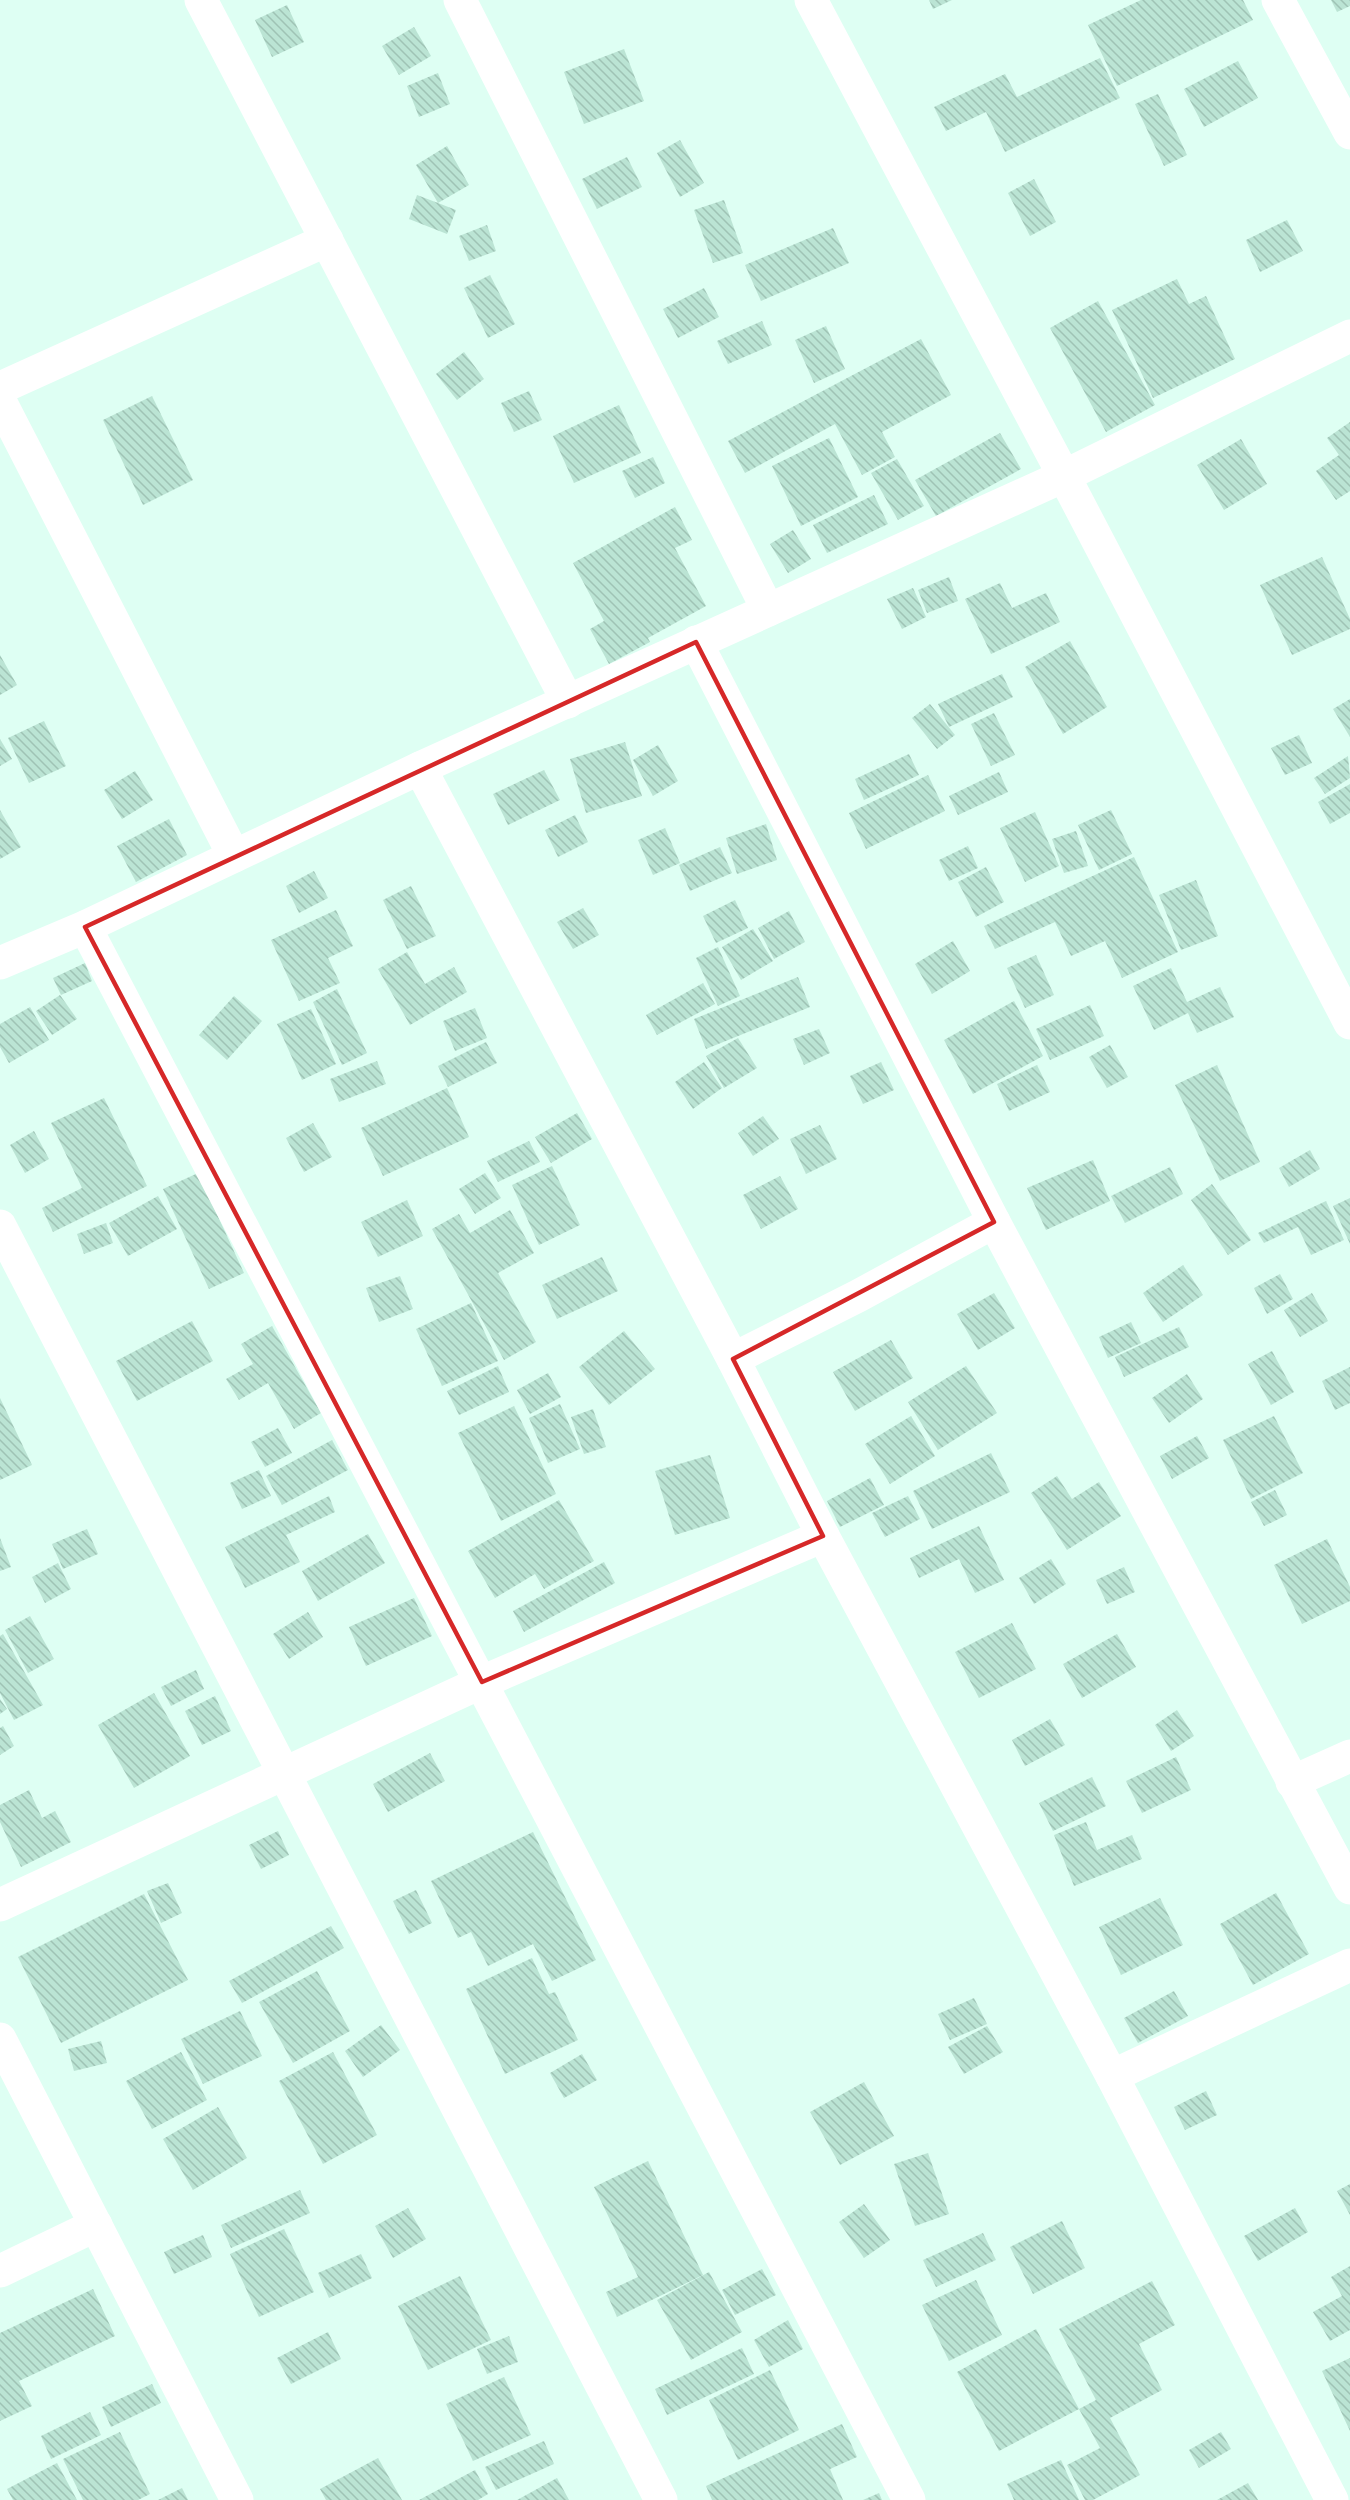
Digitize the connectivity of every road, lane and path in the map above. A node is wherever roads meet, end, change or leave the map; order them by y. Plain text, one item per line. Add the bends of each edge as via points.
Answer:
1 (201, 0) edge
2 (460, 0) edge
3 (811, 0) edge
4 (1278, 0) edge
5 (1350, 133) edge
6 (327, 240) junction
7 (1350, 336) edge
8 (0, 388) edge
9 (0, 401) edge
10 (1064, 476) junction
11 (768, 610) junction
12 (696, 642) junction
13 (568, 702) junction
14 (420, 768) junction
15 (234, 856) junction
16 (85, 927) junction
17 (0, 963) edge
18 (1350, 1023) edge
19 (994, 1222) junction
20 (0, 1226) edge
21 (733, 1359) junction
22 (824, 1536) junction
23 (482, 1682) junction
24 (1350, 1756) edge
25 (284, 1772) junction
26 (1292, 1782) junction
27 (1350, 1888) edge
28 (0, 1905) edge
29 (1350, 1965) edge
30 (0, 2039) edge
31 (1112, 2076) junction
32 (96, 2225) junction
33 (0, 2271) edge
34 (237, 2500) edge
35 (662, 2500) edge
36 (909, 2500) edge
37 (1332, 2500) edge

1 - 6 street
2 - 11 street
3 - 10 street
4 - 5 street
6 - 8 street
6 - 13 street
7 - 10 street
9 - 15 street
10 - 11 street
10 - 18 street
11 - 12 street
12 - 13 street
12 - 19 street
13 - 14 street
14 - 15 street
14 - 21 street
15 - 16 street
16 - 17 street
16 - 23 street
19 - 21 street
19 - 26 street
20 - 25 street
21 - 22 street
22 - 23 street
22 - 31 street
23 - 25 street
23 - 36 street
24 - 26 street
25 - 28 street
25 - 35 street
26 - 27 street
29 - 31 street
30 - 32 street
31 - 37 street
32 - 33 street
32 - 34 street

